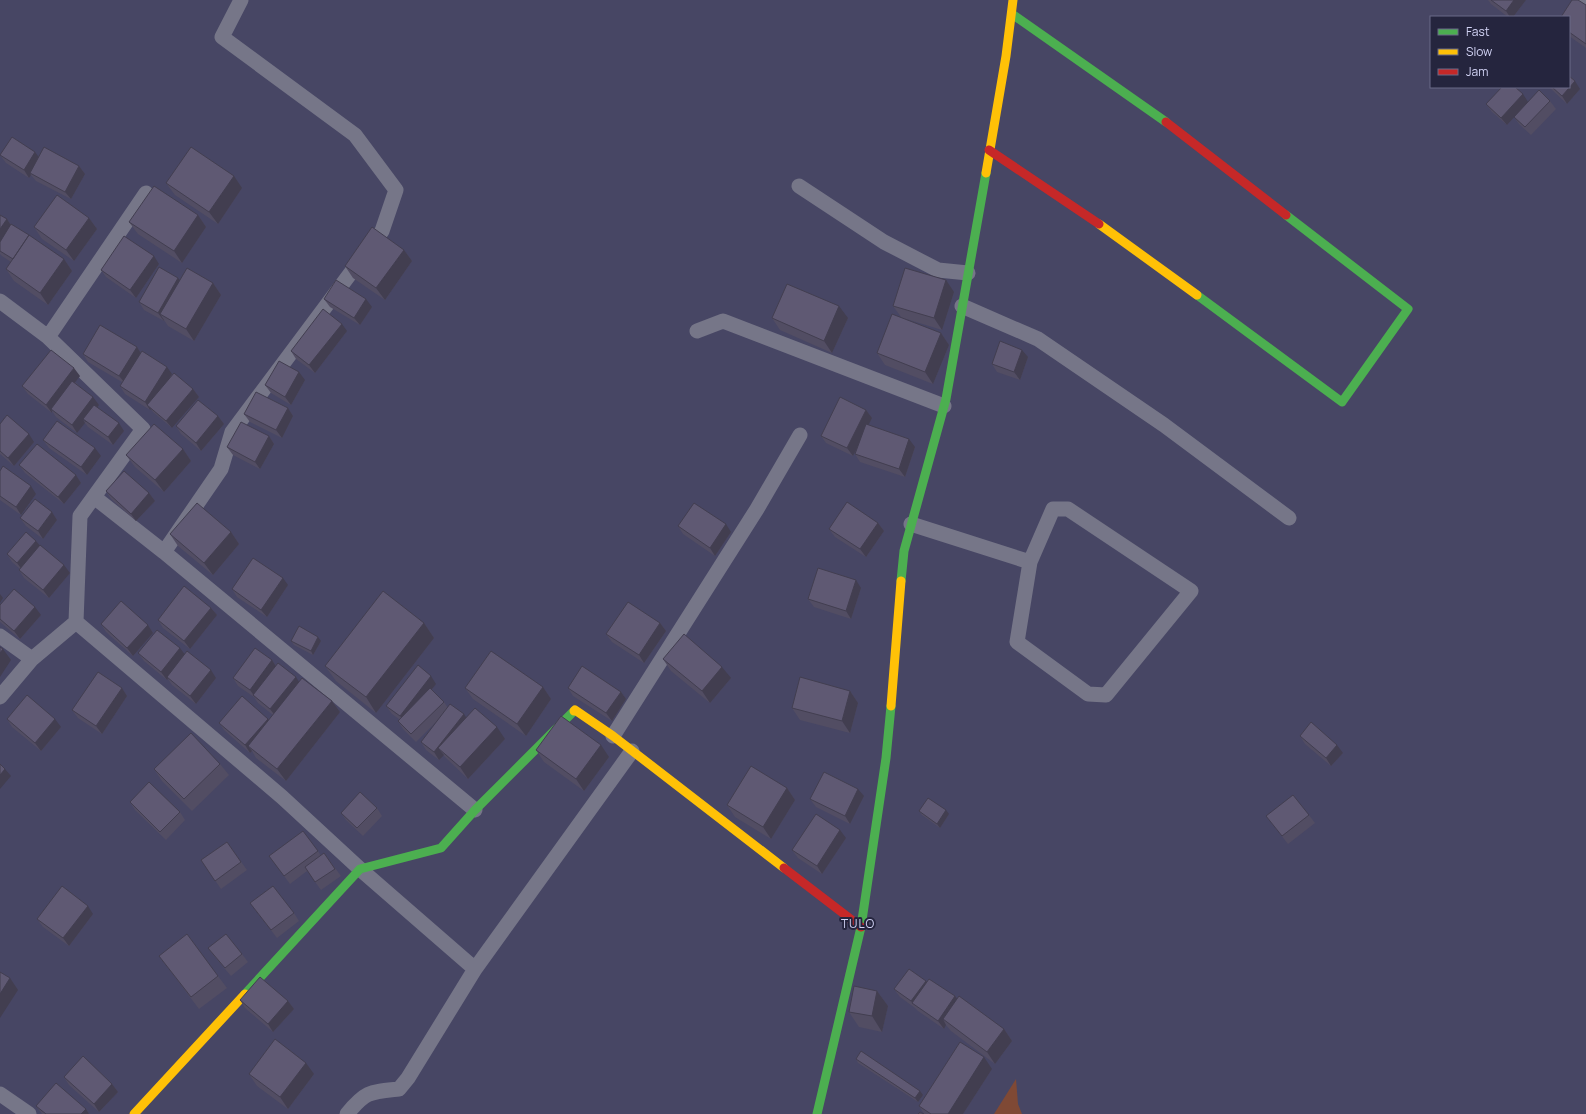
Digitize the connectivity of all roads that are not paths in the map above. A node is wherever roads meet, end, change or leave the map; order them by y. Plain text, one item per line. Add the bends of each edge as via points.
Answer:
1 (241, 0) edge
2 (1014, 0) edge
3 (1012, 14) junction
4 (989, 150) junction
5 (799, 186) dead end
6 (146, 194) dead end
7 (968, 274) junction
8 (0, 301) edge
9 (962, 306) junction
10 (697, 331) dead end
11 (48, 337) junction
12 (944, 406) junction
13 (800, 435) dead end
14 (94, 497) junction
15 (1289, 518) dead end
16 (911, 524) junction
17 (164, 552) junction
18 (1030, 562) junction
19 (76, 622) junction
20 (0, 636) edge
21 (32, 659) junction
22 (0, 697) edge
23 (613, 736) junction
24 (632, 751) junction
25 (475, 810) junction
26 (360, 870) junction
27 (861, 927) junction
28 (475, 968) junction
29 (0, 1094) edge
30 (29, 1114) edge
31 (134, 1114) edge
32 (347, 1114) edge
33 (817, 1114) edge

1 - 17 street via 222,37 355,135 396,190 382,231 232,432 221,469
2 - 3 street
3 - 4 street
3 - 4 street via 1164,121 1408,309 1342,402 1113,233
4 - 7 street
5 - 7 street via 884,242 938,270
6 - 11 street
7 - 9 street
8 - 11 street
9 - 12 street
9 - 15 street via 1038,339 1164,425
10 - 12 street via 723,321
11 - 14 street via 143,429
12 - 16 street
13 - 23 street via 757,509
14 - 17 street
14 - 19 street via 80,516
16 - 18 street
16 - 27 street via 904,551 886,758
17 - 25 street
18 - 18 street via 1053,509 1068,509 1191,591 1106,695 1088,694 1016,642
19 - 21 street
19 - 26 street via 282,797
20 - 21 street
21 - 22 street
23 - 24 street
23 - 25 street via 575,710
24 - 27 street
24 - 28 street
25 - 26 street via 441,848
26 - 28 street
26 - 31 street
27 - 33 street
28 - 32 street via 399,1089 371,1092 357,1101
29 - 30 street

